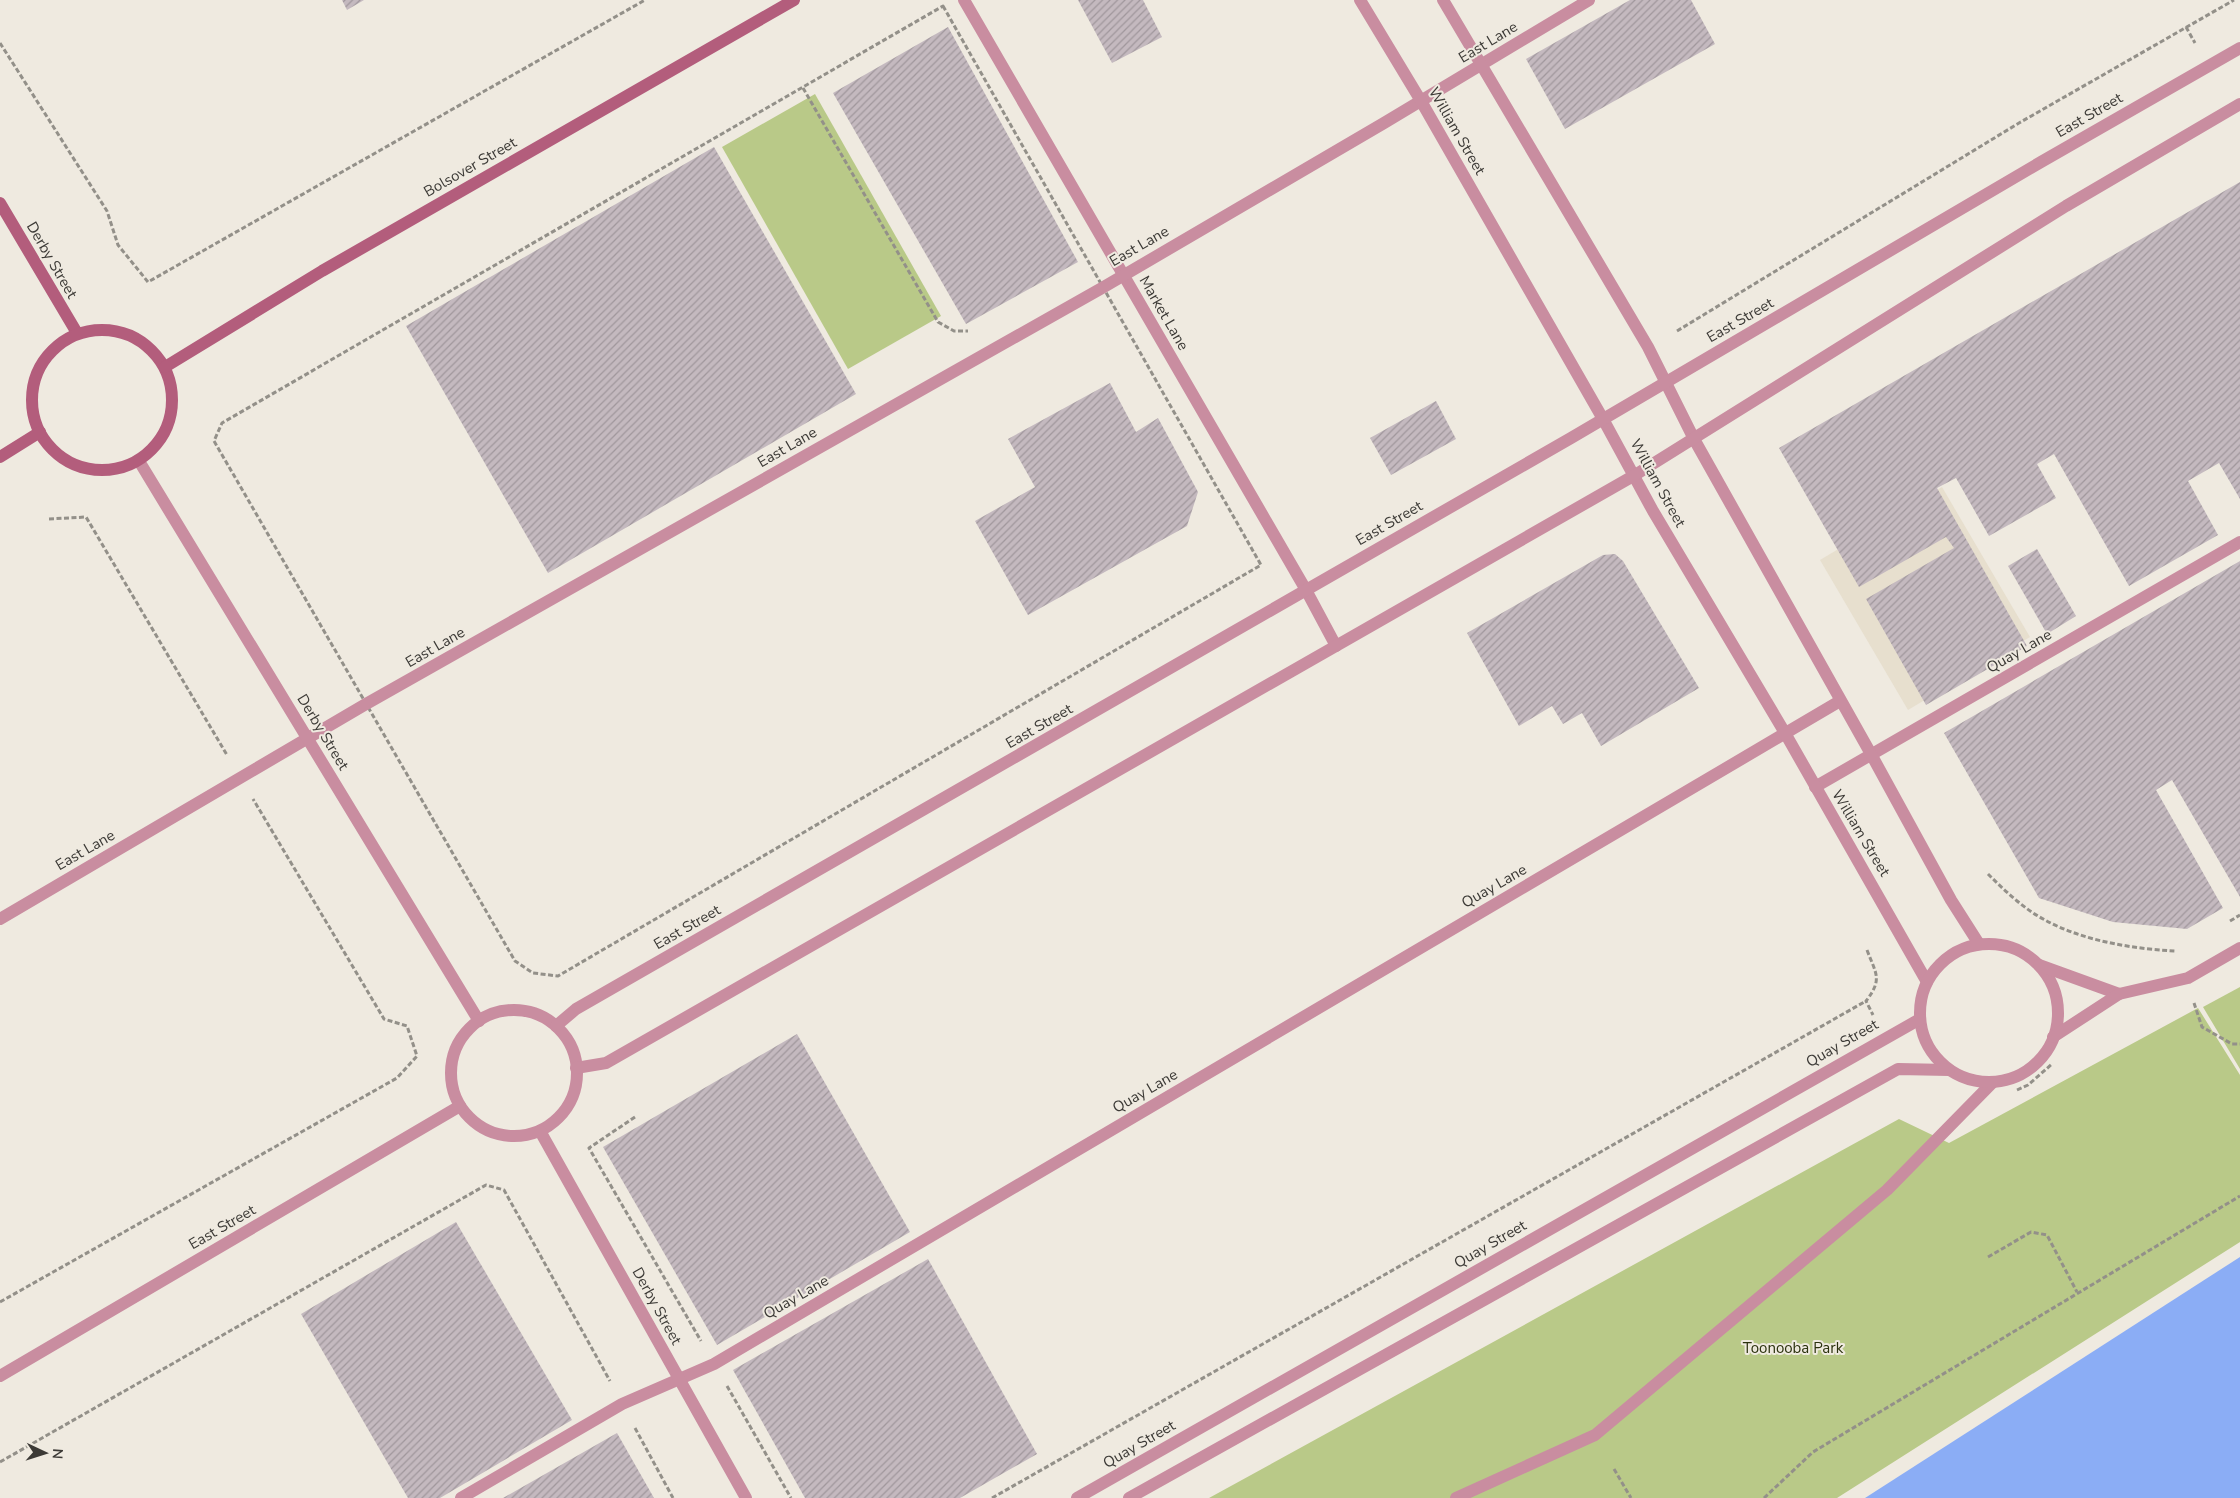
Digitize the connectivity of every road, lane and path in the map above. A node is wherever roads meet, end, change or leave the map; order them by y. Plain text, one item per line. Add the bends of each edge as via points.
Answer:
1 (645, 0) edge
2 (794, 0) edge
3 (964, 0) edge
4 (1360, 0) edge
5 (1443, 0) edge
6 (1589, 0) edge
7 (2234, 0) edge
8 (943, 6) dead end
9 (0, 43) edge
10 (2240, 48) edge
11 (1482, 65) junction
12 (803, 88) junction
13 (1421, 100) junction
14 (2240, 104) edge
15 (0, 203) edge
16 (1122, 274) junction
17 (972, 331) dead end
18 (1677, 331) dead end
19 (77, 333) junction
20 (165, 367) junction
21 (1667, 382) junction
22 (1604, 419) junction
23 (40, 432) junction
24 (1694, 438) junction
25 (214, 441) dead end
26 (0, 457) edge
27 (139, 461) junction
28 (1635, 475) junction
29 (86, 517) dead end
30 (49, 519) dead end
31 (2240, 542) edge
32 (1261, 565) dead end
33 (1306, 590) junction
34 (1336, 646) junction
35 (1840, 701) junction
36 (1785, 733) junction
37 (308, 740) junction
38 (1871, 754) junction
39 (1815, 787) junction
40 (1988, 874) dead end
41 (0, 918) edge
42 (1979, 944) junction
43 (2240, 948) edge
44 (1867, 950) dead end
45 (2176, 952) dead end
46 (515, 960) dead end
47 (2039, 965) junction
48 (1927, 982) junction
49 (2119, 994) junction
50 (2191, 994) dead end
51 (1866, 1002) junction
52 (384, 1019) dead end
53 (1920, 1019) junction
54 (479, 1020) junction
55 (556, 1026) junction
56 (1885, 1037) junction
57 (2053, 1037) junction
58 (2240, 1044) edge
59 (576, 1068) junction
60 (1948, 1070) junction
61 (1993, 1082) junction
62 (460, 1106) junction
63 (635, 1117) dead end
64 (540, 1131) junction
65 (2240, 1196) edge
66 (1988, 1257) dead end
67 (2077, 1292) junction
68 (0, 1302) edge
69 (714, 1364) junction
70 (0, 1376) edge
71 (680, 1380) junction
72 (622, 1404) junction
73 (0, 1462) edge
74 (1614, 1469) dead end
75 (461, 1498) edge
76 (673, 1498) edge
77 (746, 1498) edge
78 (791, 1498) edge
79 (992, 1498) edge
80 (1078, 1498) edge
81 (1129, 1498) edge
82 (1456, 1498) edge
83 (1631, 1498) edge
84 (1764, 1498) edge

1 - 9 path via 148,282 118,245 106,211
2 - 20 main road, Bolsover Street via 322,271
3 - 16 street, Market Lane
4 - 13 street, William Street
5 - 11 street
6 - 11 street, East Lane
7 - 18 path via 2019,123
8 - 12 path
10 - 21 street, East Street
11 - 13 street, East Lane
11 - 21 street
12 - 17 path via 938,322 954,331
12 - 25 path via 222,423
13 - 16 street, East Lane
13 - 22 street, William Street
14 - 24 street via 2066,206
15 - 19 main road, Derby Street
16 - 33 street, Market Lane
16 - 37 street, East Lane
19 - 20 main road via 110,329 131,334 149,346
19 - 23 main road via 50,352 39,370 32,390 33,412
20 - 27 main road via 172,384 167,428 156,447
21 - 22 street, East Street
21 - 24 street
22 - 28 street, William Street
22 - 33 street, East Street
23 - 26 main road
23 - 27 main road via 53,451 72,464 94,471 117,470
24 - 28 street
24 - 35 street
27 - 37 street, Derby Street
28 - 34 street
28 - 36 street, William Street via 1653,511
29 - 30 path
31 - 38 street, Quay Lane
32 - 46 path via 558,976 533,973
33 - 34 street, Market Lane
33 - 55 street, East Street via 576,1009
34 - 59 street via 606,1063
35 - 36 street, Quay Lane
35 - 38 street
36 - 39 street, William Street
36 - 69 street, Quay Lane
37 - 41 street, East Lane
37 - 54 street, Derby Street
38 - 39 street, Quay Lane
38 - 42 street via 1951,900
39 - 48 street, William Street
40 - 45 path via 2045,921 2080,935 2117,944
42 - 47 street via 2011,947
42 - 48 street via 1948,957
43 - 49 street via 2188,978
44 - 51 path via 1877,974 1877,987
47 - 49 street
47 - 57 street via 2056,999 2058,1011
48 - 53 street via 1922,994
49 - 57 street
50 - 58 path via 2202,1027 2232,1044
51 - 56 path
51 - 79 path
52 - 68 path via 407,1026 417,1056 396,1078
53 - 56 street, Quay Street
53 - 60 street via 1932,1052
54 - 55 street via 494,1013 526,1011
54 - 62 street via 465,1033 455,1050 452,1088
55 - 59 street via 573,1052
56 - 80 street, Quay Street
57 - 61 street via 2046,1051 2024,1073
59 - 64 street via 575,1087 569,1105 557,1120
60 - 61 street via 1977,1082
60 - 81 street via 1898,1069
61 - 82 street via 1887,1190 1595,1435
62 - 64 street via 472,1120 496,1133 523,1136
62 - 70 street, East Street
63 - 69 path via 589,1148
64 - 71 street, Derby Street
65 - 67 path
66 - 67 path via 2031,1232 2046,1235
67 - 84 path via 1813,1452
69 - 71 street, Quay Lane
69 - 78 path
71 - 72 street, Quay Lane
71 - 77 street, Derby Street
72 - 73 path via 504,1190 486,1185
72 - 75 street, Quay Lane
72 - 76 path
74 - 83 path

